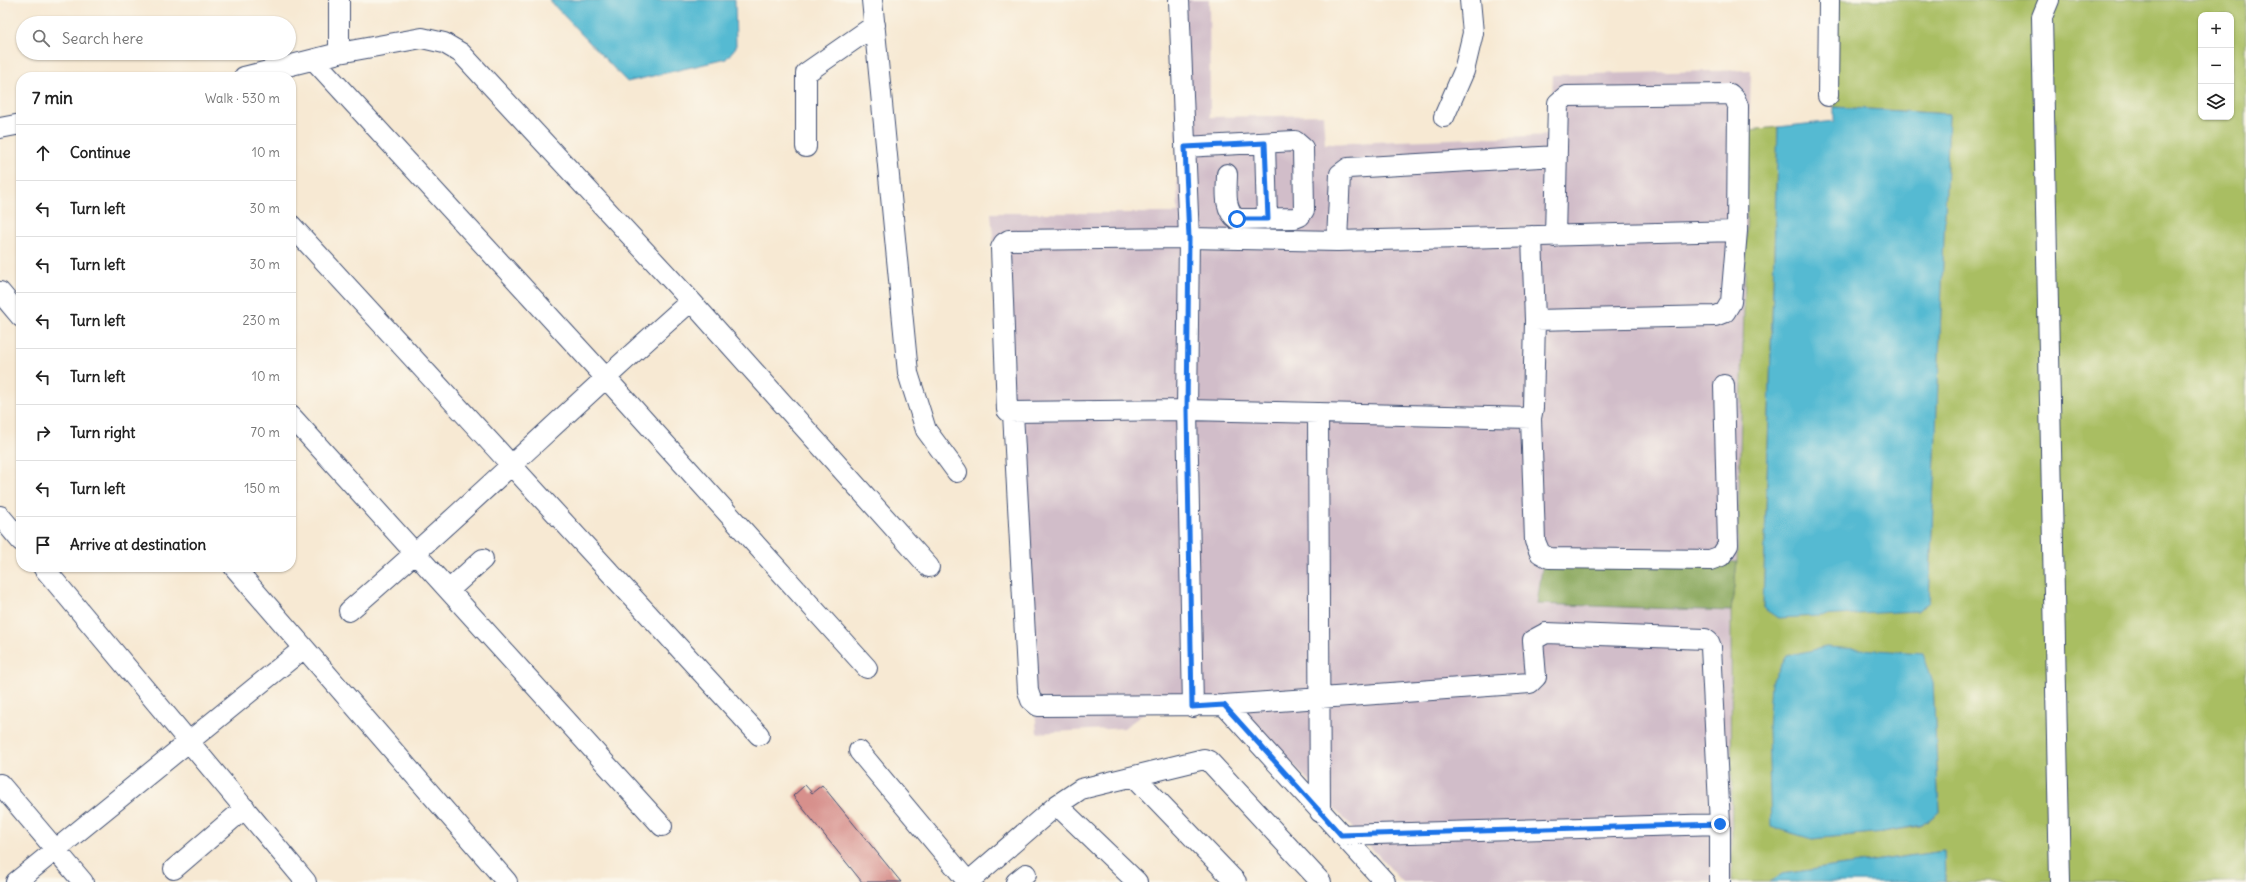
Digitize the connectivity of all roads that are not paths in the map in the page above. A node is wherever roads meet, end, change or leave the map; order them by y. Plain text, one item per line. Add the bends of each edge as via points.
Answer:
1 (339, 0) edge
2 (872, 0) edge
3 (1179, 0) edge
4 (1470, 0) edge
5 (1829, 0) edge
6 (2049, 0) edge
7 (875, 25) junction
8 (339, 53) junction
9 (314, 60) junction
10 (265, 72) edge
11 (1828, 96) dead end
12 (1444, 117) dead end
13 (16, 125) edge
14 (0, 128) edge
15 (1265, 143) junction
16 (806, 147) dead end
17 (1185, 147) junction
18 (1557, 156) junction
19 (1227, 174) dead end
20 (1268, 219) junction
21 (296, 230) edge
22 (1737, 231) junction
23 (1532, 236) junction
24 (1555, 237) junction
25 (1189, 238) junction
26 (1337, 241) junction
27 (0, 292) edge
28 (691, 301) junction
29 (16, 311) edge
30 (1536, 320) junction
31 (605, 377) junction
32 (1724, 385) dead end
33 (1187, 410) junction
34 (1012, 413) junction
35 (1318, 413) junction
36 (1531, 418) junction
37 (296, 422) edge
38 (512, 464) junction
39 (957, 472) dead end
40 (0, 516) edge
41 (16, 535) edge
42 (416, 554) junction
43 (483, 559) dead end
44 (929, 567) dead end
45 (47, 572) edge
46 (238, 572) edge
47 (449, 590) junction
48 (349, 611) dead end
49 (304, 648) junction
50 (867, 668) dead end
51 (1320, 699) junction
52 (1224, 705) junction
53 (1192, 707) junction
54 (759, 735) dead end
55 (188, 740) junction
56 (859, 751) dead end
57 (1134, 776) junction
58 (0, 784) edge
59 (1057, 806) junction
60 (245, 808) junction
61 (1320, 812) junction
62 (1720, 824) junction
63 (662, 826) dead end
64 (1341, 835) junction
65 (56, 850) junction
66 (174, 869) dead end
67 (16, 882) edge
68 (83, 882) edge
69 (306, 882) edge
70 (507, 882) edge
71 (968, 882) edge
72 (1137, 882) edge
73 (1236, 882) edge
74 (1321, 882) edge
75 (1385, 882) edge
76 (1720, 882) edge
77 (2060, 882) edge

1 - 8 street
2 - 7 street
3 - 17 street
4 - 12 street via 1473,33 1464,70
5 - 11 street
6 - 77 street via 2042,17
7 - 16 street via 806,73
7 - 39 street via 908,373 926,430
8 - 9 street
8 - 28 street via 422,38 444,43 461,53
9 - 10 street
9 - 31 street
13 - 14 street
15 - 17 street
15 - 20 street
15 - 20 street via 1296,141 1302,148 1304,210 1295,218
17 - 25 street
18 - 22 street via 1558,103 1566,96 1730,94 1738,106
18 - 24 street
18 - 26 street via 1348,168 1340,174
19 - 20 street via 1227,204 1231,215 1237,219
21 - 38 street
22 - 24 street
22 - 30 street via 1731,302 1725,312 1715,316
23 - 24 street
23 - 26 street
23 - 30 street
25 - 26 street
25 - 33 street
25 - 34 street via 1009,240 1004,243 1001,248 1007,410
27 - 29 street
28 - 31 street
28 - 44 street
30 - 36 street
31 - 38 street
31 - 50 street
32 - 36 street via 1728,545 1721,556 1710,560 1549,558 1540,552 1536,541
33 - 34 street
33 - 35 street
33 - 53 street
34 - 53 street via 1028,691 1031,700 1038,706
35 - 36 street
35 - 51 street
37 - 42 street
38 - 42 street
38 - 54 street
40 - 41 street
42 - 47 street
42 - 48 street
43 - 47 street
45 - 55 street
46 - 49 street
47 - 63 street
49 - 55 street
49 - 70 street
51 - 52 street
51 - 61 street
51 - 62 street via 1530,683 1536,677 1533,640 1546,633 1704,639 1711,647
52 - 53 street
52 - 61 street
55 - 60 street
55 - 65 street
56 - 71 street
57 - 59 street via 1081,789
57 - 73 street
57 - 74 street via 1198,759 1209,761
58 - 65 street
59 - 71 street
59 - 72 street
60 - 66 street
60 - 69 street
61 - 64 street
62 - 64 street
62 - 76 street
64 - 75 street
65 - 67 street
65 - 68 street

